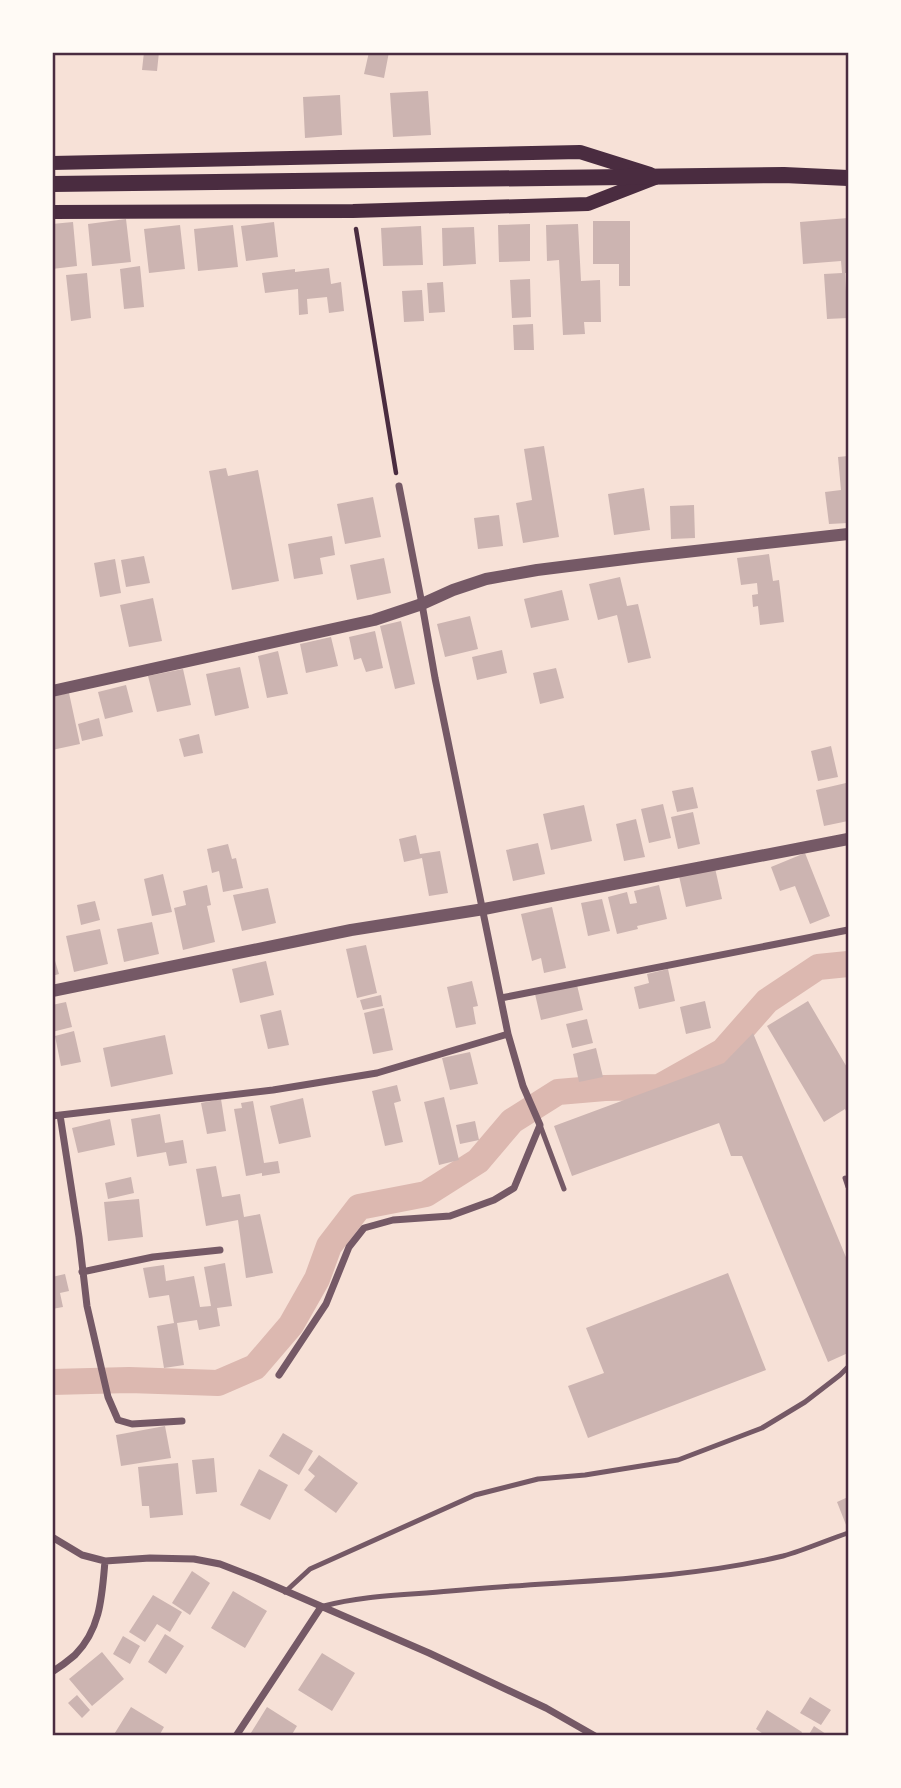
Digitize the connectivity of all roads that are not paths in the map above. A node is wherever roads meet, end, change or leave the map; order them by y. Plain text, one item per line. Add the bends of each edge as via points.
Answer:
1 (52, 163) edge
2 (658, 177) junction
3 (849, 178) edge
4 (52, 184) edge
5 (52, 212) edge
6 (399, 486) road end
7 (849, 534) edge
8 (422, 604) junction
9 (52, 691) edge
10 (849, 839) edge
11 (484, 909) junction
12 (849, 930) edge
13 (52, 991) edge
14 (501, 998) junction
15 (508, 1034) junction
16 (56, 1116) edge
17 (540, 1125) junction
18 (845, 1178) dead end
19 (849, 1187) edge
20 (564, 1189) dead end
21 (219, 1250) dead end
22 (82, 1272) junction
23 (849, 1367) edge
24 (279, 1376) dead end
25 (181, 1420) dead end
26 (848, 1533) edge
27 (52, 1537) edge
28 (104, 1560) junction
29 (285, 1592) junction
30 (321, 1607) junction
31 (52, 1672) edge
32 (236, 1735) edge
33 (595, 1735) edge

1 - 2 main road via 580,152
2 - 3 main road
2 - 4 main road
2 - 5 main road via 588,204
6 - 8 street
7 - 8 street via 537,570 486,579
8 - 9 street via 374,620
8 - 11 street
10 - 11 street
11 - 13 street via 351,929
11 - 14 street
12 - 14 street
14 - 15 street
15 - 16 street via 377,1073
15 - 17 street
16 - 22 street
17 - 20 lane
17 - 24 street via 514,1188 494,1200 450,1216 393,1220 364,1228 349,1247 327,1304
18 - 19 lane
21 - 22 street via 153,1257
22 - 25 street via 108,1398 118,1420 132,1424
23 - 29 lane via 762,1428 678,1460 538,1479 475,1495 310,1569
26 - 30 lane via 785,1555 716,1569
27 - 28 street via 82,1555
28 - 29 street via 194,1559 220,1564
28 - 31 street via 100,1610 89,1636 75,1655
29 - 30 street
30 - 32 street
30 - 33 street via 441,1658

